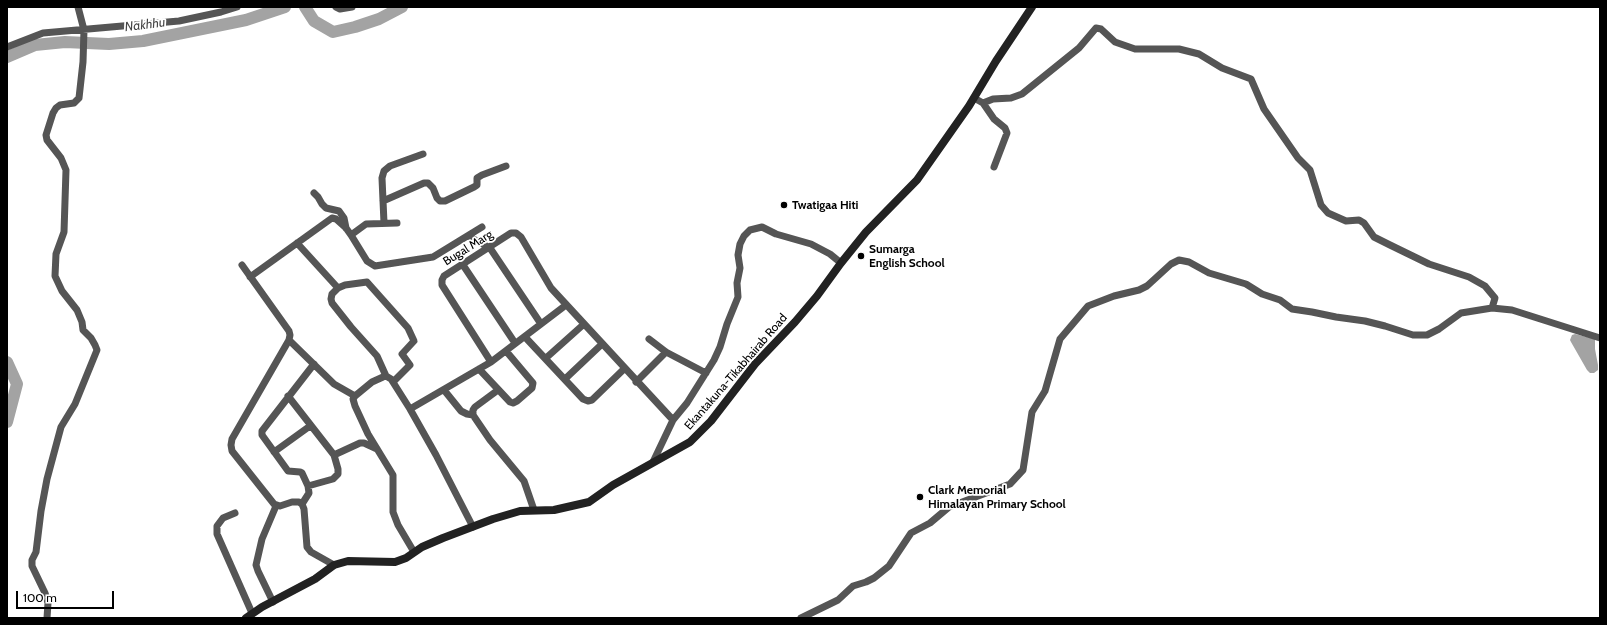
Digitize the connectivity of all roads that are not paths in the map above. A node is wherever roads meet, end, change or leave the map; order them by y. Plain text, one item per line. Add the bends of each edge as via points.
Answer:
1 (78, 7) edge
2 (237, 7) edge
3 (336, 7) edge
4 (352, 7) edge
5 (1032, 7) edge
6 (84, 32) junction
7 (7, 46) edge
8 (974, 98) junction
9 (983, 103) junction
10 (423, 154) dead end
11 (506, 166) dead end
12 (994, 167) dead end
13 (314, 193) dead end
14 (383, 202) junction
15 (384, 223) junction
16 (397, 223) dead end
17 (482, 227) dead end
18 (346, 228) junction
19 (352, 235) junction
20 (468, 236) junction
21 (297, 243) junction
22 (490, 248) junction
23 (841, 263) junction
24 (242, 265) dead end
25 (463, 265) junction
26 (250, 277) junction
27 (338, 288) junction
28 (566, 305) junction
29 (1492, 308) junction
30 (540, 324) junction
31 (584, 324) junction
32 (525, 336) junction
33 (1600, 338) edge
34 (649, 339) dead end
35 (290, 340) junction
36 (515, 343) junction
37 (602, 344) junction
38 (506, 351) junction
39 (666, 352) junction
40 (546, 358) junction
41 (492, 362) junction
42 (314, 364) junction
43 (624, 368) junction
44 (479, 369) junction
45 (706, 373) junction
46 (386, 376) junction
47 (565, 379) junction
48 (393, 382) junction
49 (636, 382) junction
50 (444, 390) junction
51 (498, 390) junction
52 (288, 396) junction
53 (355, 396) junction
54 (410, 408) junction
55 (473, 415) junction
56 (673, 420) junction
57 (310, 426) junction
58 (377, 449) junction
59 (274, 452) junction
60 (334, 455) junction
61 (653, 462) junction
62 (308, 486) junction
63 (302, 504) junction
64 (276, 506) junction
65 (534, 510) junction
66 (235, 513) dead end
67 (473, 527) junction
68 (414, 552) junction
69 (334, 565) junction
70 (273, 602) junction
71 (249, 616) edge
72 (47, 618) edge
73 (801, 618) edge

1 - 6 street
2 - 6 street via 179,21
3 - 4 street
5 - 8 main road, Ekantakuna-Tikabhairab Road
6 - 7 street via 43,33
6 - 72 street via 84,62 79,98 74,103 56,108 46,135 66,170 64,232 56,254 55,276 62,291 77,310 83,330 97,350 74,404 61,427 41,511 32,566 48,603
8 - 9 street
8 - 23 main road, Ekantakuna-Tikabhairab Road via 917,180 866,232
9 - 12 street via 1007,133
9 - 29 street via 1022,94 1079,48 1096,28 1101,29 1115,42 1135,49 1179,49 1199,54 1222,68 1251,79 1264,109 1298,158 1310,170 1321,206 1328,213 1346,221 1359,220 1374,237 1429,264 1468,277 1485,286 1495,298
10 - 14 street via 386,168 382,174
11 - 14 street via 482,175 477,178 477,185 445,201 440,201 433,188 424,183
13 - 18 street via 326,208 339,211
14 - 15 street
15 - 16 street
15 - 19 street via 366,224
17 - 20 street
18 - 19 street
18 - 21 street via 332,218
19 - 20 street via 367,261 375,266 433,257
20 - 22 street
21 - 26 street
21 - 27 street
22 - 25 street, Bugal Marg
22 - 28 street, Bugal Marg via 511,233 516,233 521,237 551,288
22 - 30 street
23 - 45 street via 811,244 776,234 762,227 750,230 742,240 738,255 738,297 720,346
23 - 61 main road, Ekantakuna-Tikabhairab Road via 817,296 755,364 711,421 690,442
24 - 26 street
25 - 36 street
25 - 41 street, Bugal Marg via 444,276 442,285
26 - 35 street via 289,331
27 - 46 street via 332,294 332,303 377,356
27 - 48 street via 367,282 408,328 414,341 402,354 410,365
28 - 30 street
28 - 31 street, Bugal Marg
29 - 33 street via 1512,310
29 - 73 street via 1461,313 1427,335 1413,335 1365,321 1292,309 1280,300 1262,294 1246,284 1209,273 1190,262 1179,260 1171,264 1148,286 1088,306 1060,338 1045,391 1032,412 1023,470 1010,484 949,507 930,523 910,533 889,566 874,578 853,586 838,600
30 - 32 street
31 - 37 street, Bugal Marg
31 - 40 street
32 - 36 street
32 - 40 street
34 - 39 street
35 - 42 street
35 - 64 street via 231,445 232,451
36 - 38 street
37 - 43 street, Bugal Marg
37 - 47 street
38 - 41 street
38 - 51 street via 534,383 532,388 513,403
39 - 45 street
39 - 49 street
40 - 47 street
41 - 44 street
42 - 52 street
42 - 53 street via 334,384
43 - 47 street via 588,401 583,399
43 - 49 street, Bugal Marg
44 - 50 street
44 - 51 street
45 - 56 street
46 - 48 street
46 - 53 street via 372,382
48 - 54 street
49 - 56 street, Bugal Marg
50 - 54 street
50 - 55 street via 461,412
51 - 55 street via 475,407
52 - 57 street
52 - 59 street via 262,431
53 - 58 street via 355,406
54 - 67 street
55 - 65 street via 524,481
56 - 61 street
57 - 59 street
57 - 60 street
58 - 60 street via 360,443
58 - 68 street via 393,475 393,512
59 - 62 street via 288,471 302,473
60 - 62 street via 338,474 333,479
61 - 65 main road, Ekantakuna-Tikabhairab Road via 589,502 554,510
62 - 63 street via 308,497
63 - 64 street via 292,502
63 - 69 street via 307,547
64 - 70 street via 262,539 256,565
65 - 67 main road, Ekantakuna-Tikabhairab Road via 520,510
66 - 71 street via 224,518 217,526 217,534
67 - 68 main road, Ekantakuna-Tikabhairab Road
68 - 69 main road, Ekantakuna-Tikabhairab Road via 395,562 348,561
69 - 70 main road, Ekantakuna-Tikabhairab Road via 315,579
70 - 71 main road, Ekantakuna-Tikabhairab Road

